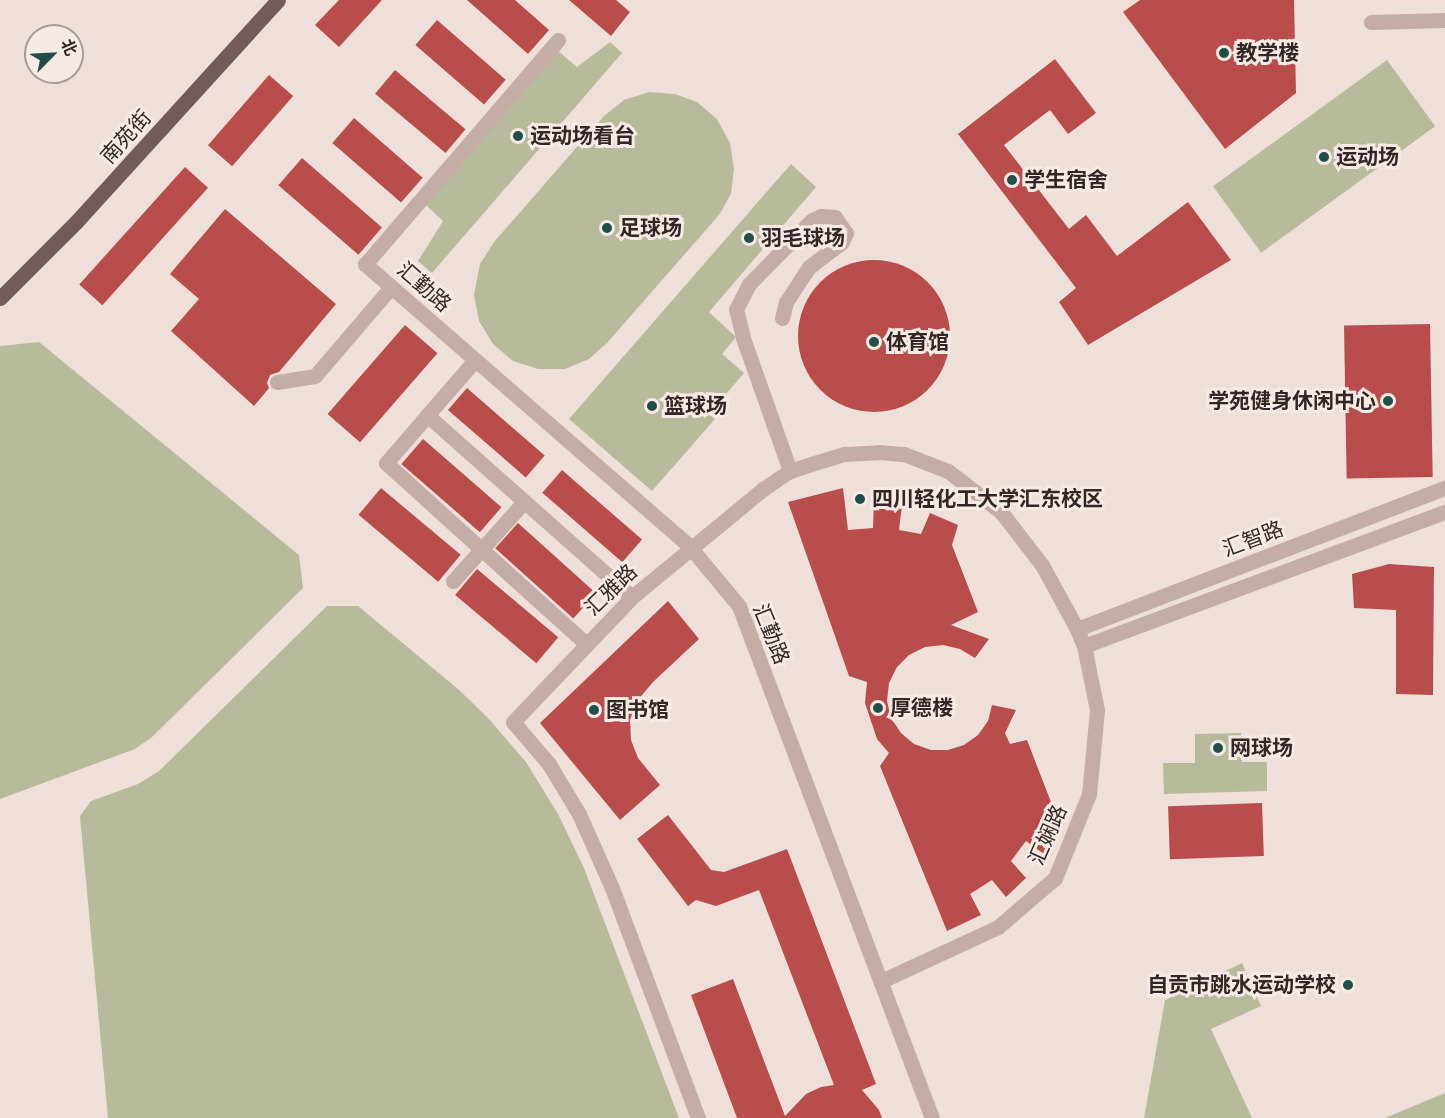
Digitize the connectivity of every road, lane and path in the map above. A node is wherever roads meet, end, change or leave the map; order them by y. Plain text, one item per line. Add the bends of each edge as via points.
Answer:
1 (279, 0) edge
2 (1445, 20) edge
3 (1371, 22) dead end
4 (558, 40) dead end
5 (391, 287) junction
6 (0, 298) edge
7 (782, 318) dead end
8 (475, 360) junction
9 (277, 382) dead end
10 (427, 416) junction
11 (790, 471) junction
12 (1445, 488) edge
13 (524, 501) junction
14 (1445, 512) edge
15 (690, 547) junction
16 (482, 548) junction
17 (453, 581) dead end
18 (632, 597) junction
19 (1077, 629) junction
20 (586, 644) junction
21 (1084, 646) junction
22 (881, 981) junction
23 (698, 1118) edge
24 (932, 1118) edge

1 - 6 main road, 南苑街 via 76,222
2 - 3 street
4 - 5 street, 汇勤路 via 365,264
5 - 8 street, 汇勤路
5 - 9 street via 315,376
7 - 11 street via 786,302 809,267 842,242 846,234 835,217 812,220 749,284 736,309 742,338
8 - 10 street
8 - 15 street, 汇勤路
10 - 13 street
10 - 16 street via 386,463
11 - 15 street, 汇雅路
11 - 19 street, 汇雅路 via 844,454 879,452 904,454 948,471 1001,512 1042,565
12 - 19 street, 汇智路
13 - 16 street
13 - 18 street
14 - 21 street, 汇智路
15 - 18 street, 汇雅路
15 - 22 street, 汇勤路 via 739,606
16 - 17 street
16 - 20 street
18 - 20 street, 汇雅路
19 - 21 street, 汇雅路
20 - 23 street, 汇雅路 via 513,722 549,764 579,814 612,888
21 - 22 street, 汇娴路 via 1097,710 1089,794 1054,878 998,927
22 - 24 street, 汇勤路

